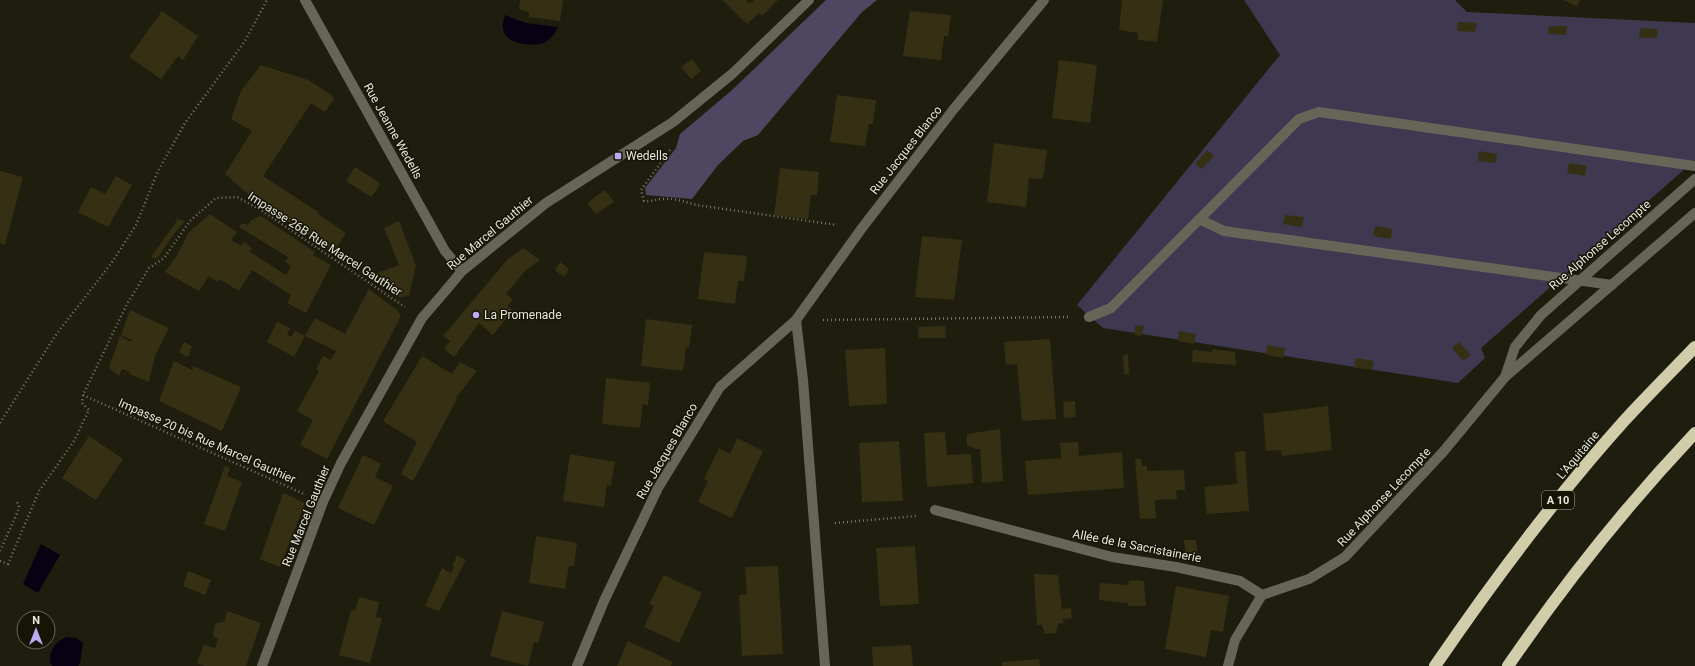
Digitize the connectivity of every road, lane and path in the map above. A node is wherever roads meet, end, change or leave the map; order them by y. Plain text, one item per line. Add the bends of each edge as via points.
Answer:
1 (267, 0) edge
2 (305, 0) edge
3 (809, 0) edge
4 (1044, 0) edge
5 (673, 122) junction
6 (1695, 166) edge
7 (1695, 179) edge
8 (1695, 213) edge
9 (1199, 219) junction
10 (862, 228) junction
11 (462, 271) junction
12 (1579, 281) junction
13 (1612, 285) junction
14 (1089, 317) joint
15 (422, 318) junction
16 (796, 320) junction
17 (1695, 347) edge
18 (1505, 377) junction
19 (83, 395) junction
20 (0, 423) edge
21 (1695, 434) edge
22 (16, 500) dead end
23 (323, 502) junction
24 (935, 510) joint
25 (813, 524) junction
26 (0, 551) edge
27 (0, 561) edge
28 (1262, 594) junction
29 (262, 666) edge
30 (577, 666) edge
31 (825, 666) edge
32 (1228, 666) edge
33 (1435, 666) edge
34 (1508, 666) edge

1 - 20 path via 245,41 185,123 158,171 136,225 113,261 55,336
2 - 11 street, Rue Jeanne Wedells via 445,251
3 - 5 street, Rue Marcel Gauthier via 732,74
4 - 10 street, Rue Jacques Blanco
5 - 10 path via 677,140 641,190 644,201 678,200 696,205
5 - 11 street, Rue Marcel Gauthier via 546,203
6 - 9 street via 1319,112 1298,118
7 - 12 street, Rue Alphonse Lecompte
8 - 13 street, Rue Alphonse Lecompte
9 - 12 street via 1224,231
9 - 14 street via 1111,308
10 - 16 street, Rue Jacques Blanco
11 - 15 street, Rue Marcel Gauthier
12 - 13 street
12 - 18 street, Rue Alphonse Lecompte via 1541,315 1514,347
13 - 18 street, Rue Alphonse Lecompte
14 - 16 path
15 - 19 path, Impasse 26B Rue Marcel Gauthier via 261,210 237,197 216,198 190,221 164,258 149,268 127,304
15 - 23 street, Rue Marcel Gauthier via 341,463
16 - 25 street
16 - 30 street, Rue Jacques Blanco via 720,387 658,488 604,601
17 - 33 highway, L'Aquitaine / A 10 via 1624,422 1548,511 1476,606
18 - 28 street, Rue Alphonse Lecompte via 1443,452 1345,557 1309,579
19 - 23 path, Impasse 20 bis Rue Marcel Gauthier
19 - 27 path via 82,403 89,410 74,441 39,491 8,564
21 - 34 highway via 1595,549
22 - 26 path via 18,511
23 - 29 street, Rue Marcel Gauthier
24 - 25 path via 918,515
24 - 28 street, Allée de la Sacristainerie via 1112,557 1240,581
25 - 31 street
28 - 32 street via 1235,640

